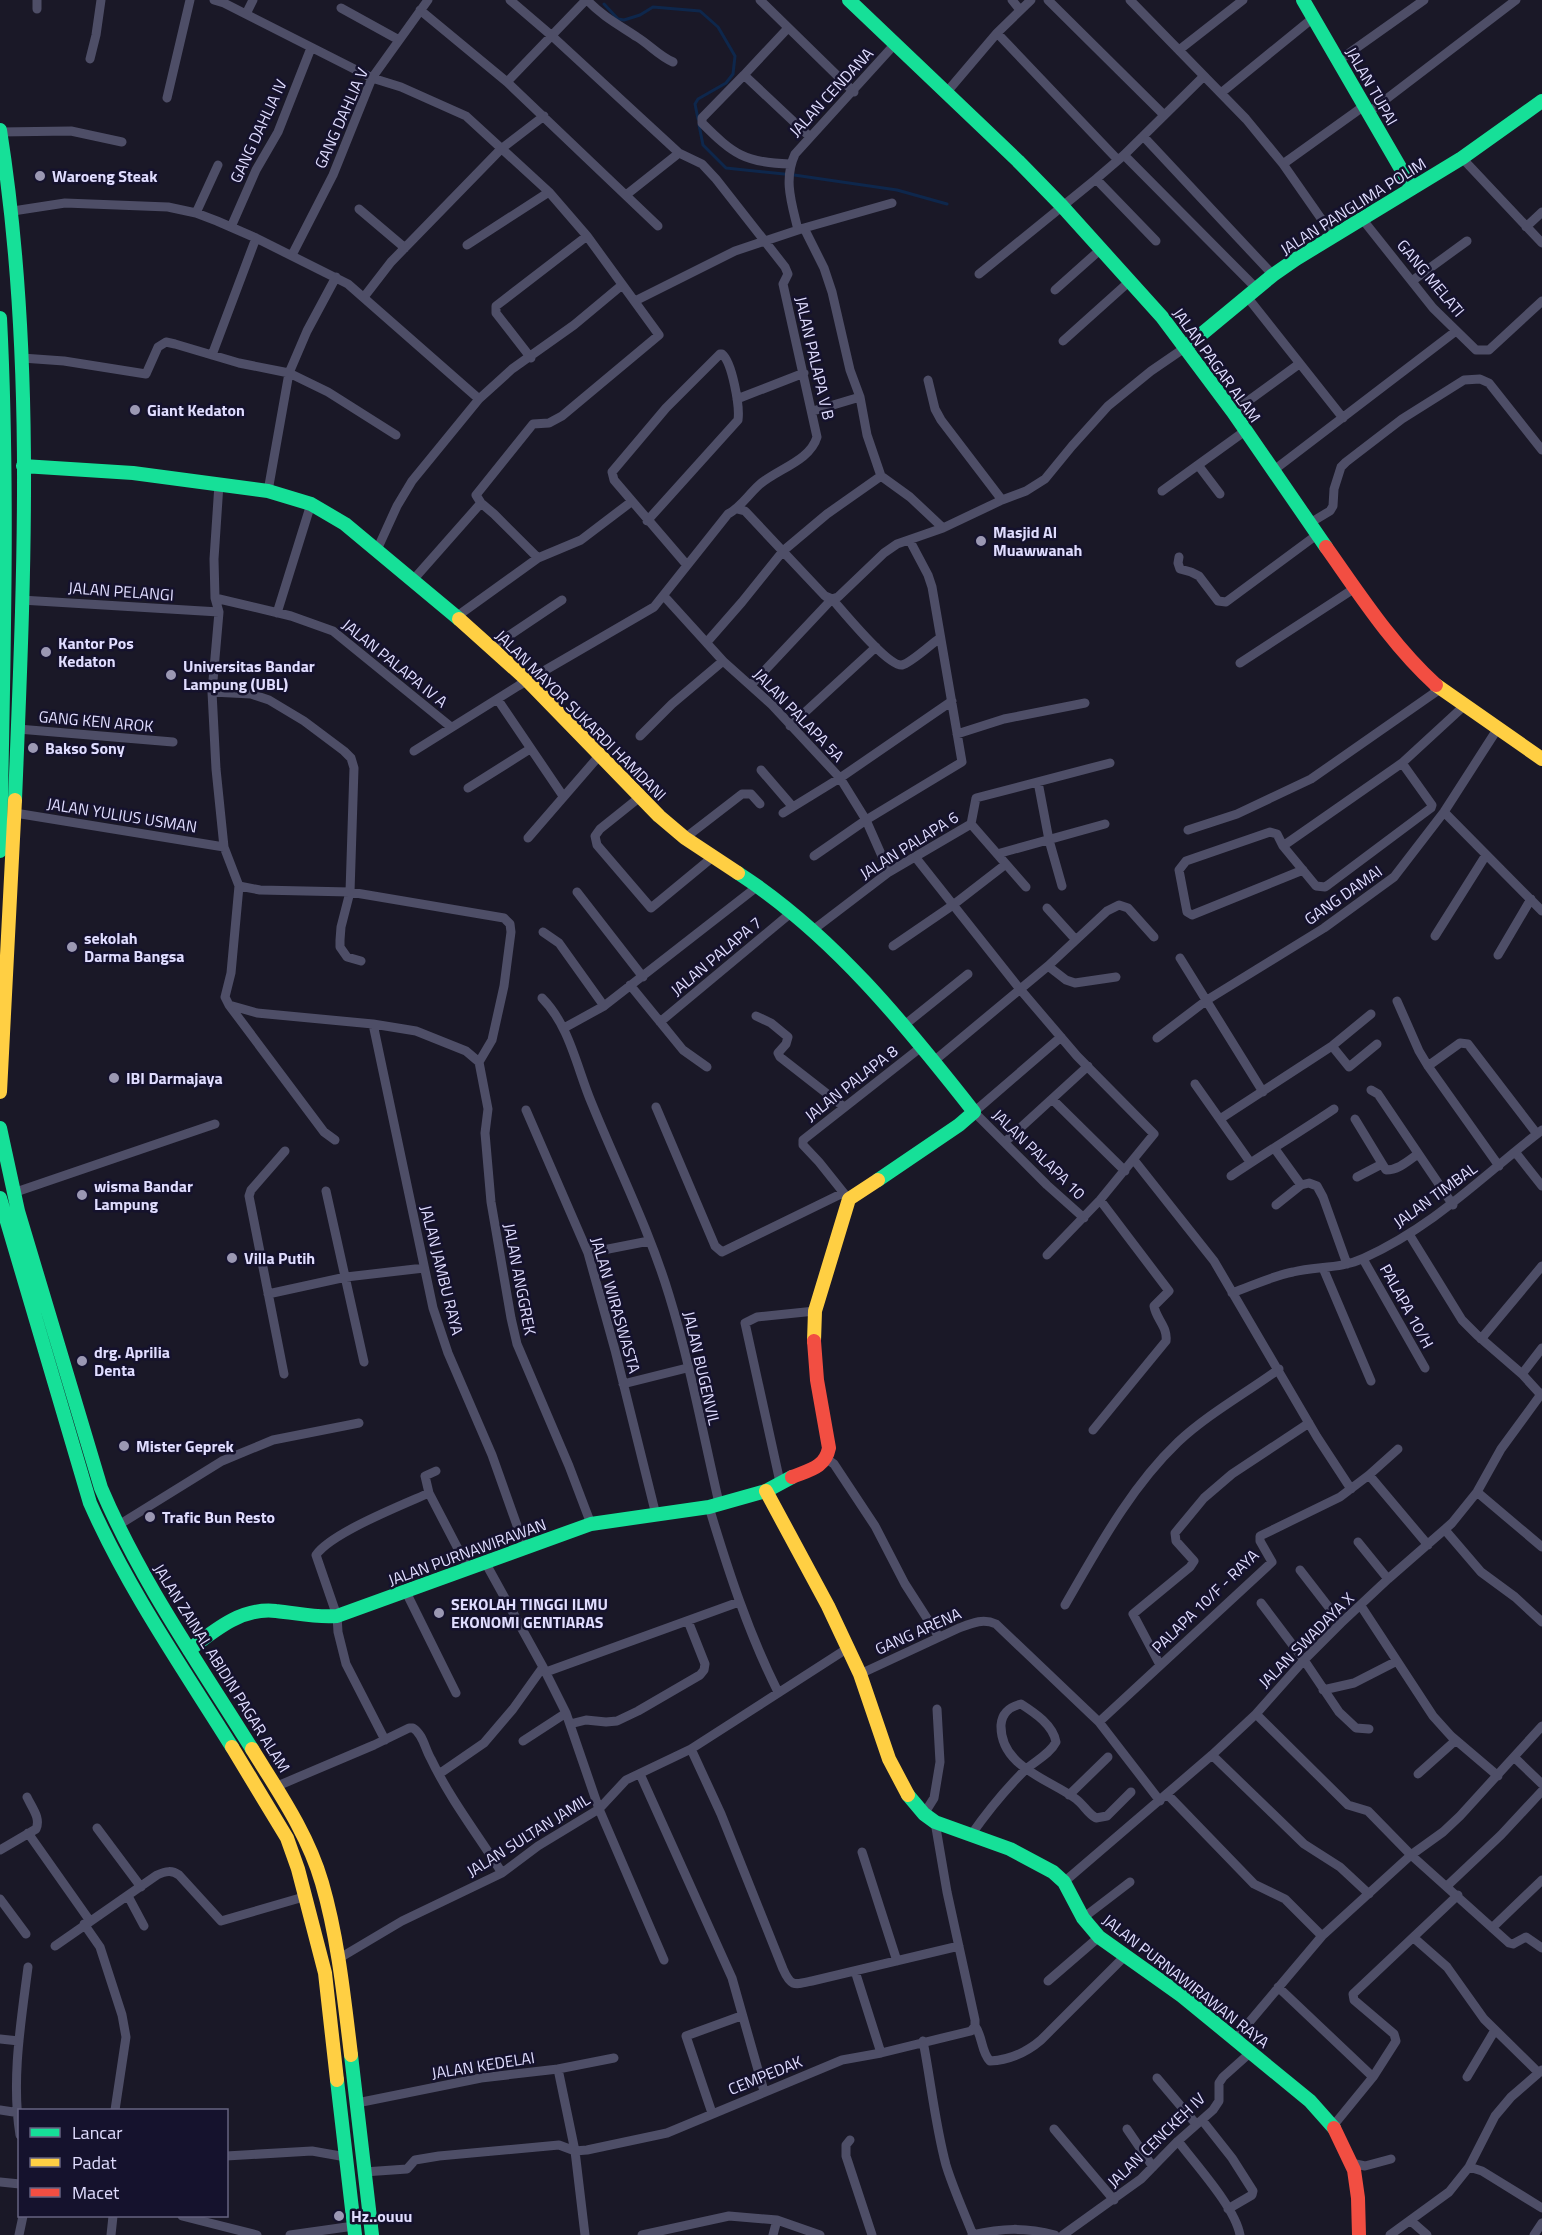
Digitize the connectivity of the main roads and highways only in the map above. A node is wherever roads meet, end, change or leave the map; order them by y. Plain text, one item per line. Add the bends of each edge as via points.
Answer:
1 (849, 0) edge
2 (1310, 6) edge
3 (1542, 101) edge
4 (0, 131) edge
5 (1412, 188) junction
6 (0, 318) edge
7 (1186, 347) junction
8 (2, 410) edge
9 (23, 466) junction
10 (3, 532) edge
11 (1, 714) edge
12 (1540, 753) edge
13 (0, 851) edge
14 (3, 981) edge
15 (0, 1092) edge
16 (0, 1128) edge
17 (0, 1198) edge
18 (3, 1222) edge
19 (32, 1283) junction
20 (56, 1361) junction
21 (88, 1445) junction
22 (74, 1449) junction
23 (827, 1459) joint
24 (766, 1491) junction
25 (189, 1650) junction
26 (354, 2230) edge
27 (372, 2235) edge
28 (1359, 2235) edge

1 - 7 main road, JALAN PAGAR ALAM via 1062,206
2 - 5 main road, JALAN TUPAI
3 - 5 main road, JALAN PANGLIMA POLIM
4 - 9 main road via 13,211 22,358
5 - 7 main road, JALAN PANGLIMA POLIM via 1273,275
6 - 8 main road
7 - 12 main road, JALAN PAGAR ALAM via 1405,654 1440,689
8 - 10 main road
9 - 14 main road via 15,813
9 - 23 main road, JALAN MAYOR SUKARDI HAMDANI via 134,472 268,491 311,504 345,524 527,680 685,838 758,886 813,930 846,962 975,1112 846,1196 815,1311 813,1339 829,1448
10 - 11 main road
11 - 13 main road
14 - 15 main road
16 - 19 main road, JALAN ZAINAL ABIDIN PAGAR ALAM
17 - 18 main road, JALAN ZAINAL ABIDIN PAGAR ALAM
18 - 19 main road, JALAN ZAINAL ABIDIN PAGAR ALAM
19 - 20 main road, JALAN ZAINAL ABIDIN PAGAR ALAM
20 - 21 main road, JALAN ZAINAL ABIDIN PAGAR ALAM
20 - 22 main road, JALAN ZAINAL ABIDIN PAGAR ALAM
21 - 22 main road via 81,1441
21 - 25 main road, JALAN ZAINAL ABIDIN PAGAR ALAM via 117,1526
22 - 26 main road, JALAN ZAINAL ABIDIN PAGAR ALAM via 90,1503 134,1592 287,1838 307,1896 325,1972
23 - 24 main road, JALAN PURNAWIRAWAN
24 - 25 main road, JALAN PURNAWIRAWAN via 714,1505 591,1524 337,1616 320,1618 274,1610 250,1612 231,1620
24 - 28 main road, JALAN PURNAWIRAWAN RAYA via 848,1648 903,1787 930,1818 1023,1855 1053,1872 1064,1882 1083,1918 1099,1937 1182,1996 1310,2101 1333,2126 1351,2163 1356,2180
25 - 27 main road, JALAN ZAINAL ABIDIN PAGAR ALAM via 299,1827 322,1882 338,1959

